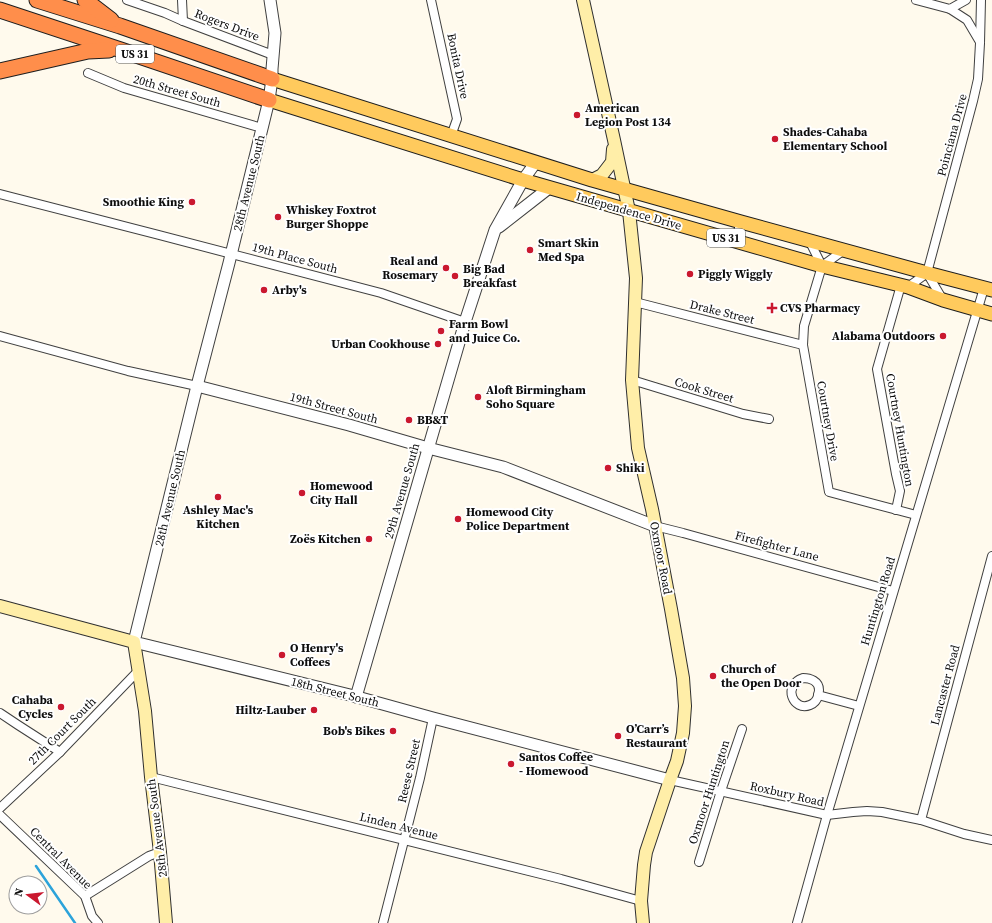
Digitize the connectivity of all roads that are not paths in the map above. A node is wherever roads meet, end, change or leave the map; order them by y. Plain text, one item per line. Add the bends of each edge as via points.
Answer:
1 (37, 0) edge
2 (85, 0) edge
3 (127, 0) edge
4 (182, 0) edge
5 (270, 0) edge
6 (431, 0) edge
7 (583, 0) edge
8 (916, 0) edge
9 (966, 0) edge
10 (981, 0) edge
11 (950, 9) junction
12 (0, 10) edge
13 (183, 21) junction
14 (120, 26) junction
15 (980, 43) junction
16 (121, 50) junction
17 (273, 55) junction
18 (0, 71) edge
19 (88, 73) dead end
20 (272, 79) junction
21 (269, 100) junction
22 (262, 128) junction
23 (451, 136) junction
24 (614, 140) junction
25 (536, 162) junction
26 (523, 180) junction
27 (592, 180) junction
28 (549, 188) junction
29 (624, 188) junction
30 (0, 194) edge
31 (628, 211) junction
32 (741, 222) junction
33 (496, 230) junction
34 (735, 240) junction
35 (809, 240) junction
36 (844, 250) junction
37 (231, 254) junction
38 (822, 266) junction
39 (927, 273) junction
40 (904, 286) junction
41 (988, 289) edge
42 (943, 300) junction
43 (635, 302) junction
44 (978, 310) junction
45 (992, 314) edge
46 (465, 322) junction
47 (0, 336) edge
48 (803, 345) junction
49 (632, 380) junction
50 (197, 386) junction
51 (769, 419) dead end
52 (428, 448) junction
53 (896, 510) junction
54 (916, 515) junction
55 (655, 526) junction
56 (992, 556) edge
57 (893, 590) junction
58 (0, 606) edge
59 (134, 642) junction
60 (139, 670) junction
61 (818, 695) dead end
62 (356, 697) junction
63 (859, 706) junction
64 (0, 713) edge
65 (433, 718) junction
66 (742, 729) dead end
67 (60, 752) junction
68 (151, 777) junction
69 (670, 780) junction
70 (721, 791) junction
71 (0, 808) edge
72 (0, 815) edge
73 (827, 815) junction
74 (921, 820) junction
75 (404, 840) junction
76 (992, 840) edge
77 (160, 852) junction
78 (699, 862) dead end
79 (85, 896) junction
80 (641, 901) junction
81 (98, 923) edge
82 (166, 923) edge
83 (383, 923) edge
84 (643, 923) edge
85 (797, 923) edge

1 - 14 highway, US 31
2 - 14 highway
3 - 13 street, Rogers Drive
4 - 13 street
5 - 17 street, 28th Avenue South via 275,32
6 - 23 street, Bonita Drive via 457,119
7 - 24 main road, Oxmoor Road
8 - 11 street
9 - 11 street
10 - 15 street, Poinciana Drive
11 - 15 street via 967,20
12 - 16 highway, US 31
13 - 17 street, Rogers Drive
14 - 20 highway, US 31
15 - 39 street, Poinciana Drive via 978,79
16 - 18 highway via 88,51
16 - 21 highway, US 31
17 - 20 street, 28th Avenue South
19 - 22 street, 20th Street South via 124,88
20 - 21 street, 28th Avenue South
20 - 23 main road, Independence Drive / US 31
21 - 22 street, 28th Avenue South
21 - 26 main road, Independence Drive / US 31
22 - 37 street, 28th Avenue South
23 - 25 main road, Independence Drive / US 31
24 - 27 main road via 612,162 602,175
24 - 29 main road, Oxmoor Road
25 - 26 street, 29th Avenue South
25 - 27 main road, Independence Drive / US 31
26 - 28 main road, Independence Drive / US 31
26 - 33 street, 29th Avenue South
27 - 29 main road, Independence Drive / US 31
28 - 31 main road, Independence Drive / US 31
28 - 33 street
29 - 31 main road, Oxmoor Road
29 - 32 main road, Independence Drive / US 31
30 - 37 street, 19th Place South
31 - 34 main road, Independence Drive / US 31
31 - 43 main road, Oxmoor Road via 636,278
32 - 34 street
32 - 35 main road, Independence Drive / US 31
33 - 46 street, 29th Avenue South
34 - 38 main road, Independence Drive / US 31
35 - 36 main road, Independence Drive / US 31
35 - 38 street
36 - 38 street
36 - 39 main road, Independence Drive / US 31
37 - 46 street, 19th Place South via 381,294
37 - 50 street, 28th Avenue South
38 - 40 main road, Independence Drive / US 31
38 - 48 street, Courtney Drive via 804,326
39 - 40 street
39 - 41 main road, Independence Drive / US 31
39 - 42 street
40 - 42 main road, Independence Drive / US 31
40 - 53 street, Courtney Huntington via 877,369 900,491
41 - 44 street, Huntington Road
42 - 44 main road, Independence Drive / US 31
43 - 48 street, Drake Street
43 - 49 main road, Oxmoor Road
44 - 45 main road, Independence Drive / US 31
44 - 54 street, Huntington Road
46 - 52 street, 29th Avenue South
47 - 50 street, 19th Street South via 128,371
48 - 53 street, Courtney Drive via 829,492
49 - 51 street, Cook Street via 743,414
49 - 55 main road, Oxmoor Road via 638,448
50 - 52 street, 19th Street South
50 - 59 street, 28th Avenue South
52 - 55 street, 19th Street South via 503,468
52 - 62 street, 29th Avenue South
53 - 54 street, Courtney Drive
54 - 57 street, Huntington Road
55 - 57 street, Firefighter Lane
55 - 69 main road, Oxmoor Road via 683,678 685,706 677,760
56 - 74 street, Lancaster Road
57 - 63 street, Huntington Road
58 - 59 main road, 18th Street South
59 - 60 main road, 28th Avenue South
59 - 62 street, 18th Street South
60 - 67 street, 27th Court South
60 - 68 main road, 28th Avenue South
61 - 63 street
62 - 65 street, 18th Street South
63 - 73 street, Huntington Road
64 - 67 street
65 - 69 street, 18th Street South
65 - 75 street, Reese Street
66 - 70 street, Oxmoor Huntington
67 - 71 street, 27th Court South
68 - 75 street, Linden Avenue
68 - 77 main road, 28th Avenue South
69 - 70 street, Roxbury Road
69 - 80 main road, Oxmoor Road via 646,852
70 - 73 street, Roxbury Road
70 - 78 street, Oxmoor Huntington
72 - 79 street, Central Avenue
73 - 74 street, Roxbury Road via 867,811
73 - 85 street, Huntington Road
74 - 76 street, Roxbury Road
75 - 80 street, Linden Avenue
75 - 83 street, Reese Street
77 - 79 street via 148,856
77 - 82 main road, 28th Avenue South
79 - 81 street, Central Avenue via 92,916
80 - 84 main road, Oxmoor Road

